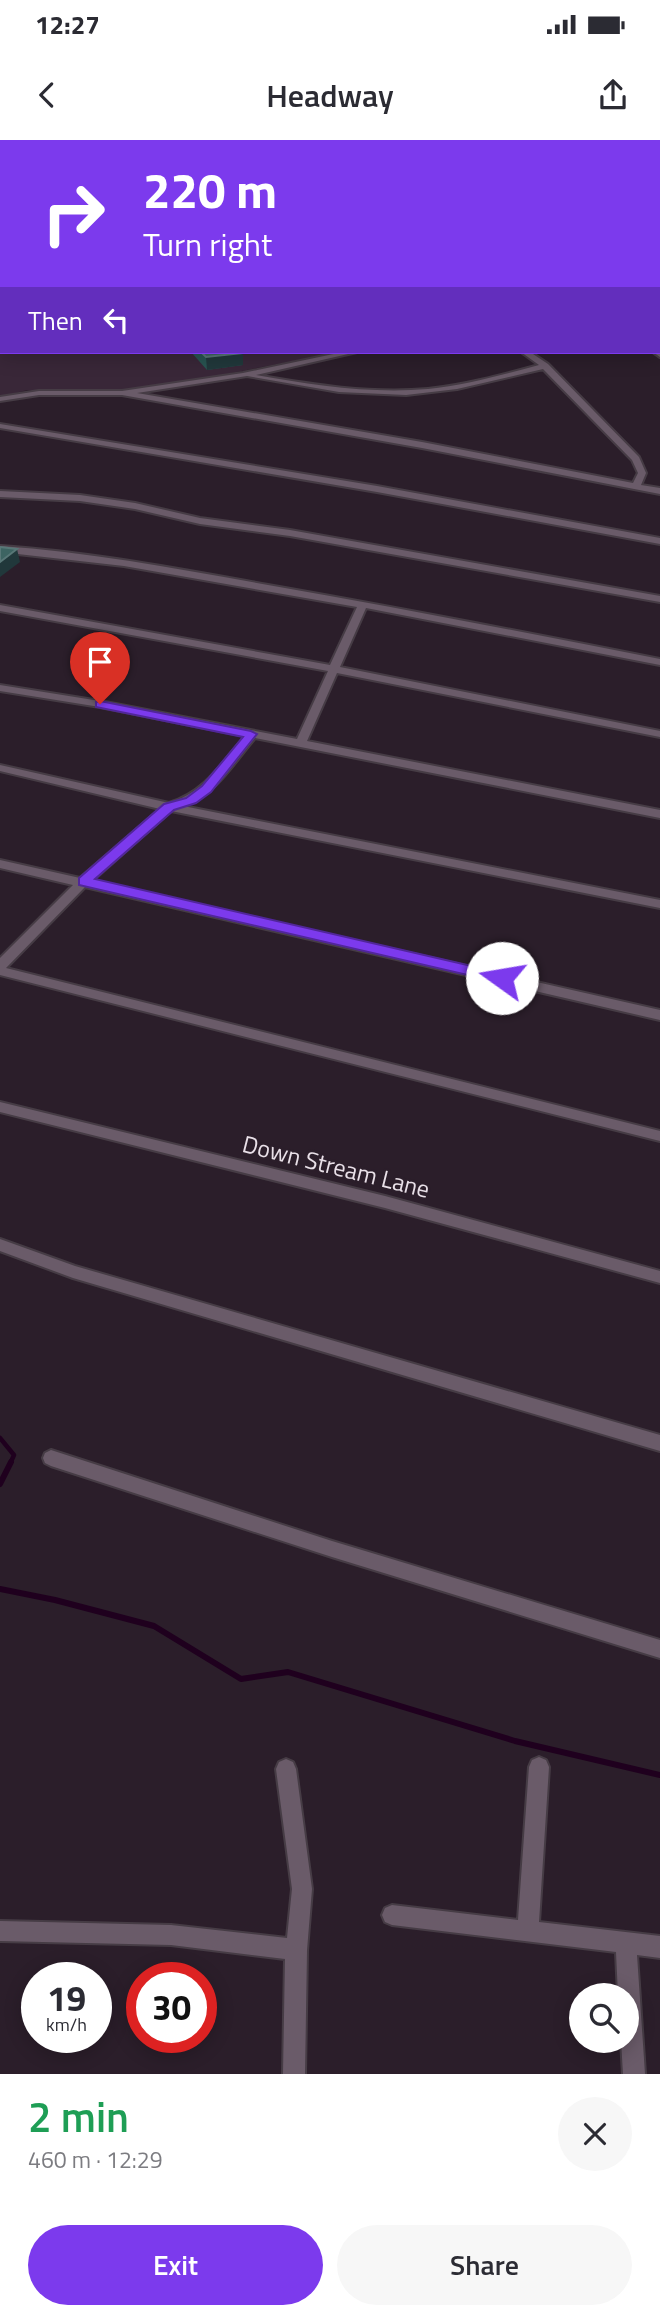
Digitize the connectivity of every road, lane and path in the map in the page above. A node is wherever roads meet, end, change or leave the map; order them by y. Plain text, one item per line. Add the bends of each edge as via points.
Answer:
1 (343, 354) edge
2 (528, 354) edge
3 (545, 366) junction
4 (243, 375) junction
5 (122, 393) junction
6 (0, 399) edge
7 (0, 426) edge
8 (636, 487) junction
9 (660, 491) edge
10 (0, 494) edge
11 (660, 541) edge
12 (0, 550) edge
13 (660, 599) edge
14 (363, 604) junction
15 (0, 608) edge
16 (660, 662) edge
17 (334, 669) junction
18 (0, 688) edge
19 (251, 734) junction
20 (660, 734) edge
21 (300, 745) junction
22 (0, 768) edge
23 (169, 807) junction
24 (660, 814) edge
25 (0, 864) edge
26 (84, 881) junction
27 (660, 904) edge
28 (0, 968) edge
29 (660, 1014) edge
30 (0, 1107) edge
31 (660, 1136) edge
32 (0, 1245) edge
33 (660, 1278) edge
34 (660, 1443) edge
35 (51, 1458) dead end
36 (660, 1649) edge
37 (539, 1767) dead end
38 (286, 1769) dead end
39 (392, 1915) dead end
40 (0, 1931) edge
41 (528, 1931) junction
42 (626, 1943) junction
43 (660, 1947) edge
44 (296, 1951) junction
45 (294, 2074) edge
46 (634, 2074) edge

1 - 4 street
2 - 3 street
3 - 4 street via 452,387 392,393 335,390
3 - 8 street via 636,459 642,473
4 - 5 street
5 - 6 street via 39,393
5 - 8 street
7 - 11 street
8 - 9 street
10 - 13 street via 135,506
12 - 14 street via 93,558
14 - 16 street
14 - 17 street
15 - 17 street
17 - 20 street
17 - 21 street
18 - 19 street
19 - 21 street
19 - 23 street via 206,789
21 - 24 street
22 - 23 street
23 - 26 street
23 - 27 street
25 - 26 street
26 - 28 street
26 - 29 street
28 - 31 street
30 - 33 street, Down Stream Lane via 385,1202
32 - 34 street via 74,1272
35 - 36 street
37 - 41 street
38 - 44 street via 302,1889
39 - 41 street
40 - 44 street via 171,1936
41 - 42 street
42 - 43 street
42 - 46 street
44 - 45 street

